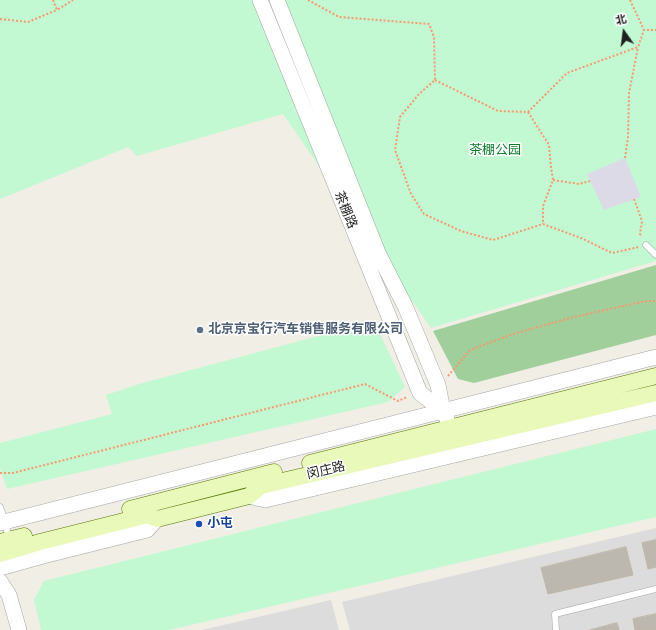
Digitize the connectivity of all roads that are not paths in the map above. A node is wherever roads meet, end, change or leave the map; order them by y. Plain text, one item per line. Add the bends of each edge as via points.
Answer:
1 (260, 0) edge
2 (276, 0) edge
3 (646, 246) road end
4 (656, 255) edge
5 (656, 357) edge
6 (656, 376) edge
7 (656, 393) edge
8 (656, 407) edge
9 (444, 411) junction
10 (453, 434) junction
11 (249, 496) junction
12 (0, 507) edge
13 (3, 522) edge
14 (152, 524) junction
15 (3, 543) edge
16 (0, 554) edge
17 (0, 568) edge
18 (0, 581) edge
19 (656, 589) edge
20 (19, 630) edge
21 (556, 630) edge

1 - 9 street, 茶棚路 via 420,393
2 - 9 street, 茶棚路 via 379,255 405,306 438,385
3 - 4 lane
5 - 9 street
6 - 10 main road, 闵庄路
7 - 10 main road, 闵庄路
8 - 11 street, 闵庄路 via 265,500
9 - 10 street, 茶棚路
9 - 13 street
10 - 11 main road, 闵庄路 via 261,486
10 - 15 main road, 闵庄路
11 - 14 main road, 闵庄路
12 - 13 lane
13 - 15 lane
14 - 16 main road, 闵庄路 via 148,515
14 - 17 street, 闵庄路
18 - 20 street via 9,595
19 - 21 lane via 556,614

